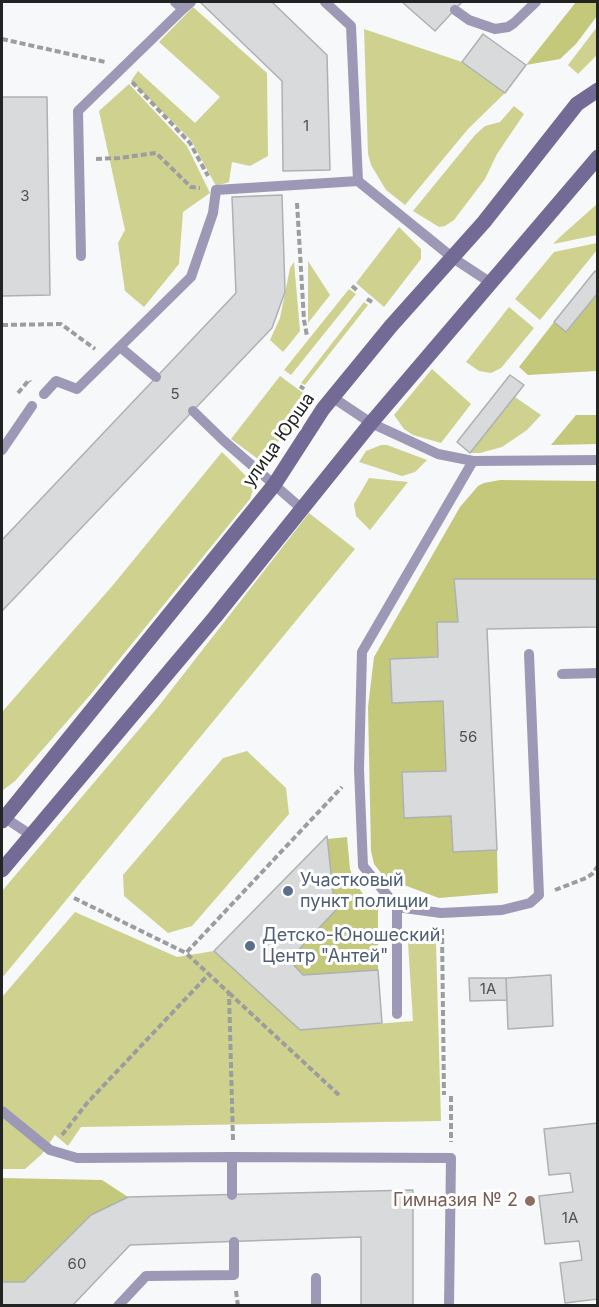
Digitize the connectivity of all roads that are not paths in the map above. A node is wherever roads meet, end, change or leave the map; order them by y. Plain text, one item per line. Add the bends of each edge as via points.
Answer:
1 (325, 2) edge
2 (536, 2) edge
3 (183, 4) edge
4 (455, 10) dead end
5 (597, 90) edge
6 (597, 157) edge
7 (358, 181) junction
8 (81, 256) dead end
9 (453, 258) junction
10 (491, 283) junction
11 (120, 346) junction
12 (156, 377) dead end
13 (44, 394) dead end
14 (333, 397) junction
15 (32, 406) dead end
16 (193, 411) dead end
17 (370, 423) junction
18 (2, 450) edge
19 (597, 460) edge
20 (473, 461) junction
21 (274, 485) junction
22 (302, 509) junction
23 (529, 654) dead end
24 (597, 673) edge
25 (562, 674) dead end
26 (2, 818) edge
27 (31, 835) junction
28 (2, 870) edge
29 (398, 907) junction
30 (397, 1014) dead end
31 (2, 1111) edge
32 (232, 1157) junction
33 (232, 1195) dead end
34 (234, 1242) dead end
35 (316, 1278) dead end
36 (118, 1305) edge
37 (316, 1305) edge
38 (449, 1305) edge

1 - 7 lane via 351,26
2 - 4 lane via 508,27 495,29
3 - 8 lane via 78,111
5 - 9 street, улица Юрша via 577,104
6 - 10 street
7 - 9 lane
7 - 11 lane via 216,190 213,213 191,277
9 - 10 lane
9 - 14 street, улица Юрша
10 - 17 street
11 - 12 lane
11 - 13 lane via 77,390 56,381
14 - 17 lane
14 - 21 street, улица Юрша
15 - 18 lane
16 - 21 lane
17 - 20 lane via 438,454
17 - 22 street
19 - 20 lane
20 - 29 lane via 362,652 359,769 363,866
21 - 22 lane
21 - 26 street, улица Юрша
22 - 27 street
23 - 29 lane via 539,895 530,903 502,910 441,913
24 - 25 lane
26 - 27 lane
27 - 28 street
29 - 30 lane
31 - 32 lane via 50,1150 77,1158
32 - 33 lane
32 - 38 lane via 451,1158
34 - 36 lane via 234,1275 146,1276
35 - 37 lane

